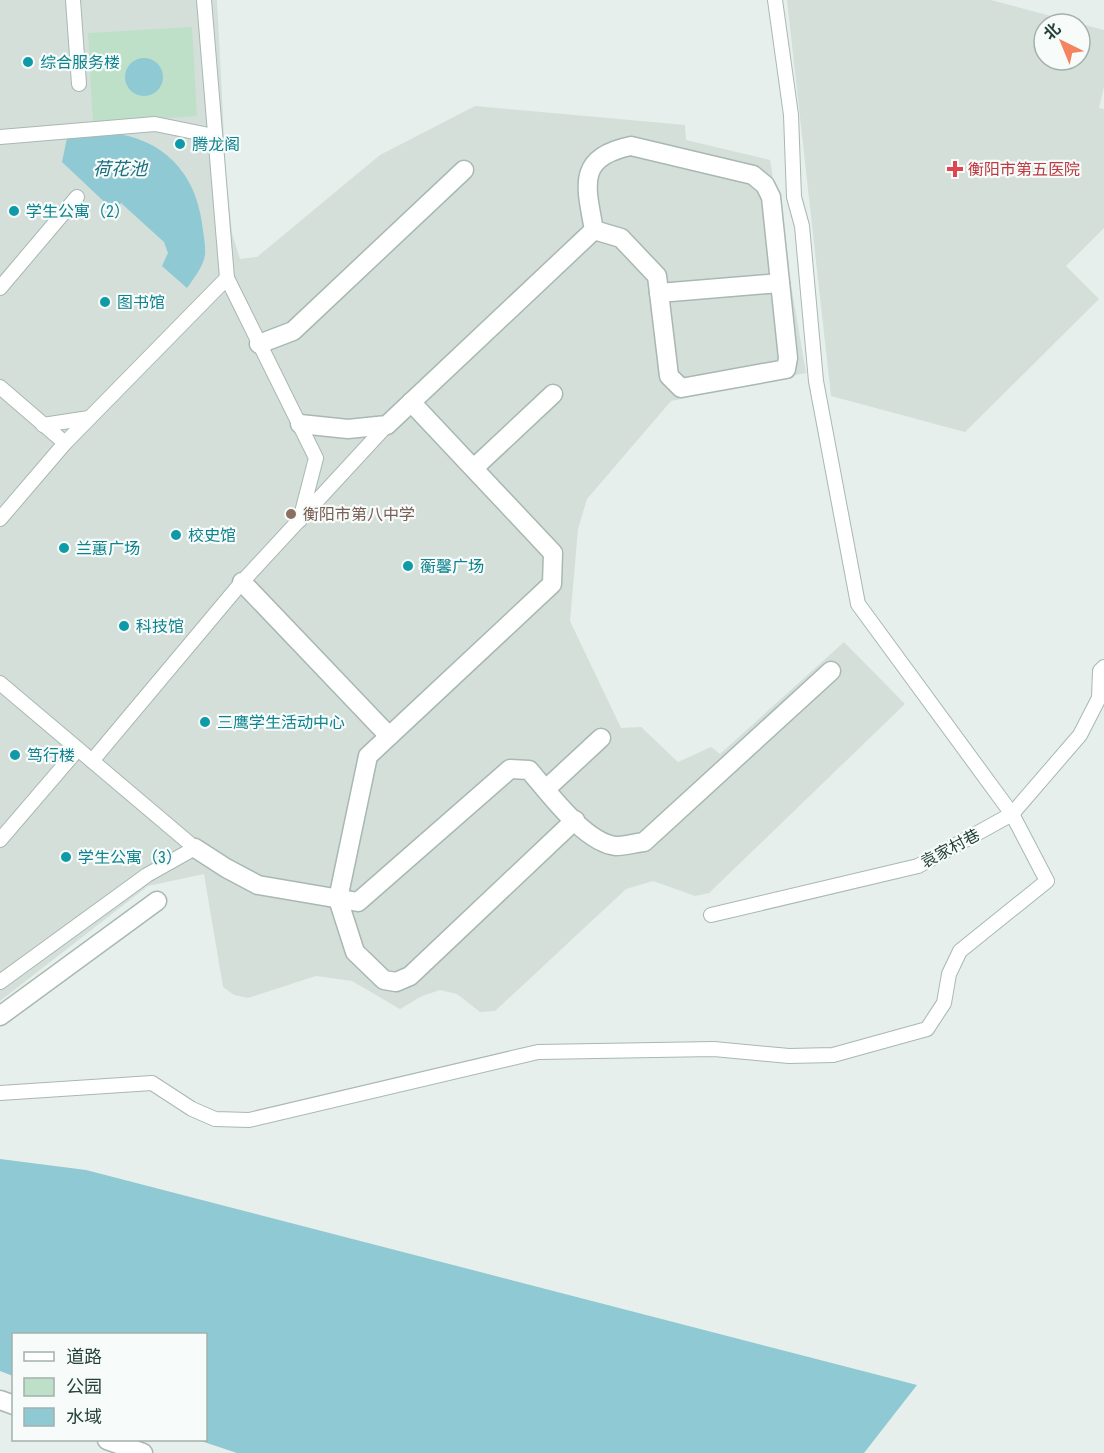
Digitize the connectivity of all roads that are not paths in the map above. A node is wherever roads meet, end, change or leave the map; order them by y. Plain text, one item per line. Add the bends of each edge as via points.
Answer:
1 (73, 0) edge
2 (204, 0) edge
3 (775, 0) edge
4 (79, 84) dead end
5 (0, 136) edge
6 (214, 136) junction
7 (464, 170) dead end
8 (77, 197) dead end
9 (594, 230) junction
10 (227, 278) junction
11 (780, 283) junction
12 (0, 288) edge
13 (659, 293) junction
14 (259, 344) junction
15 (0, 387) edge
16 (553, 394) dead end
17 (411, 402) junction
18 (89, 418) junction
19 (300, 424) junction
20 (44, 425) junction
21 (387, 425) junction
22 (65, 443) junction
23 (474, 468) junction
24 (0, 519) edge
25 (300, 520) junction
26 (242, 582) junction
27 (1104, 667) edge
28 (831, 671) dead end
29 (0, 683) edge
30 (389, 736) junction
31 (601, 738) dead end
32 (78, 749) junction
33 (92, 761) junction
34 (546, 789) junction
35 (1012, 814) junction
36 (574, 820) junction
37 (0, 840) edge
38 (195, 848) junction
39 (338, 899) junction
40 (157, 901) dead end
41 (711, 915) dead end
42 (0, 982) edge
43 (0, 1016) edge
44 (0, 1093) edge
45 (110, 1441) edge
46 (143, 1453) edge

1 - 4 lane
2 - 6 lane
3 - 35 lane via 791,115 794,197 802,226 816,381 858,604
5 - 6 lane via 155,124
6 - 10 lane
7 - 14 street via 293,331
8 - 12 lane
9 - 11 street via 585,184 588,171 614,149 630,146 753,175 771,197
9 - 13 street via 621,238 657,276
9 - 17 street
10 - 14 lane
10 - 18 lane
11 - 13 street
11 - 13 street via 786,369 681,388 669,376
14 - 19 lane
15 - 20 lane
16 - 23 street
17 - 21 street
17 - 23 street
18 - 20 lane
18 - 22 lane
19 - 21 street via 348,429
19 - 25 lane via 316,458
20 - 22 lane
21 - 25 lane
22 - 24 lane
23 - 30 street via 553,553 552,584
25 - 26 lane
26 - 30 street
26 - 33 lane
27 - 35 lane, 袁家村巷 via 1100,671 1099,698 1080,735
28 - 36 street via 644,842 616,846 597,840
29 - 32 lane
30 - 39 street via 368,756
31 - 34 street
32 - 33 lane
32 - 37 lane
33 - 38 lane
34 - 36 street
34 - 39 street via 529,770 510,769 358,902
35 - 41 lane, 袁家村巷 via 918,866
35 - 44 lane via 1047,881 960,951 949,974 944,1003 927,1029 833,1055 789,1056 714,1049 538,1052 249,1120 215,1119 152,1083
36 - 39 street via 410,976 396,982 384,980 355,952
38 - 39 street via 258,885
38 - 42 lane via 147,875
40 - 43 street
45 - 46 street

